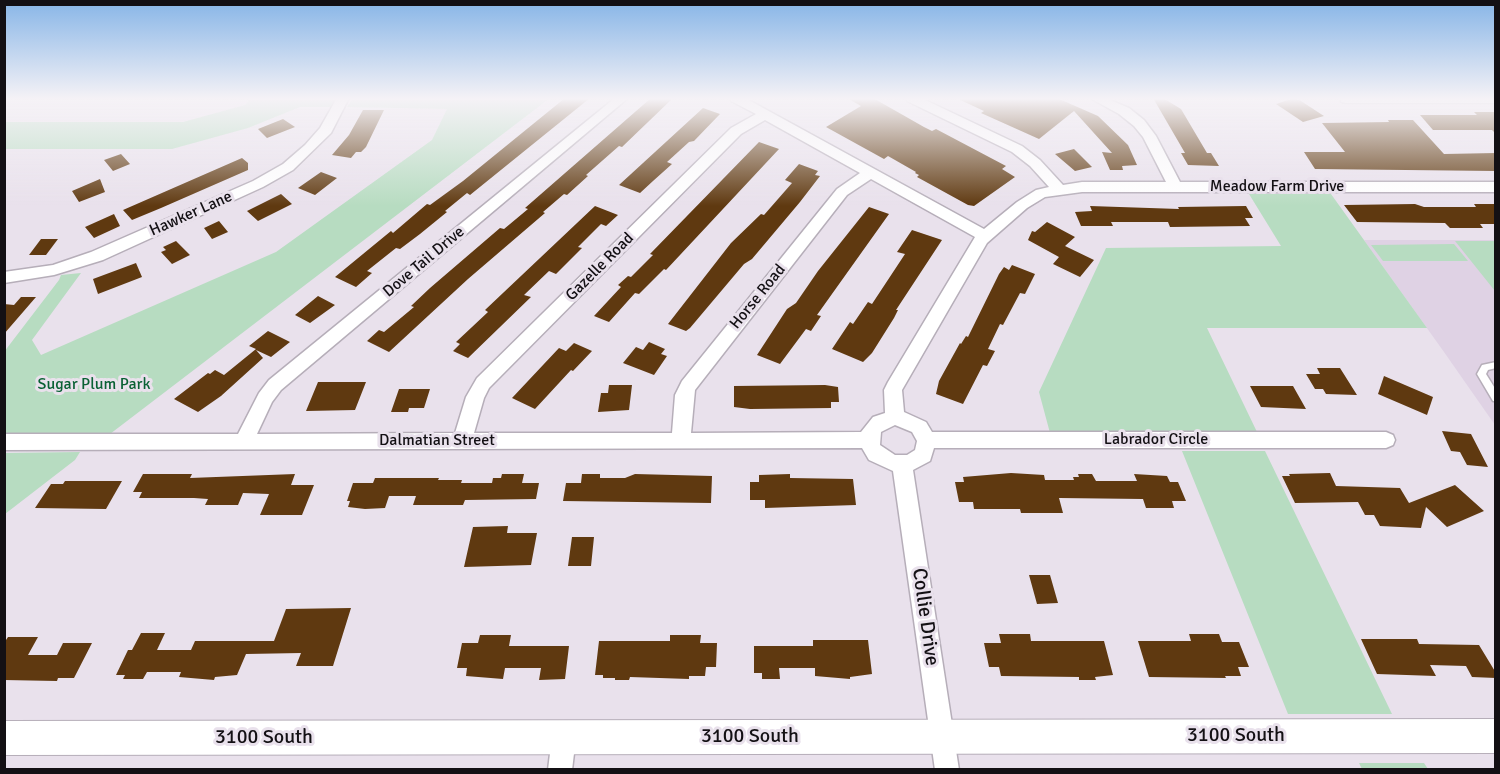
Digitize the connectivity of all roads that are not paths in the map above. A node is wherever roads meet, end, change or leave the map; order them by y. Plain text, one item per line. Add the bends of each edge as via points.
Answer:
1 (322, 134) edge
2 (578, 134) edge
3 (733, 134) edge
4 (801, 134) edge
5 (986, 134) edge
6 (1148, 134) edge
7 (870, 173) junction
8 (1175, 187) junction
9 (1496, 187) edge
10 (1058, 189) junction
11 (985, 236) junction
12 (4, 278) edge
13 (1496, 365) edge
14 (1496, 398) edge
15 (895, 418) junction
16 (869, 440) junction
17 (927, 440) junction
18 (1386, 440) dead end
19 (244, 441) junction
20 (462, 441) junction
21 (681, 441) junction
22 (4, 442) edge
23 (902, 464) junction
24 (1496, 736) edge
25 (4, 738) edge
26 (562, 753) edge
27 (944, 753) edge

1 - 12 street, Hawker Lane via 288,167 266,180 97,256 54,270
2 - 19 street, Dove Tail Drive via 275,385
3 - 20 street, Gazelle Road via 483,383
4 - 7 street
5 - 10 street via 1017,149
6 - 8 street
7 - 11 street
7 - 21 street, Horse Road via 842,192 690,383 684,395
8 - 9 street, Meadow Farm Drive
8 - 10 street, Meadow Farm Drive
10 - 11 street via 1030,199
11 - 15 street via 893,390
13 - 14 lane via 1485,367 1481,374
15 - 16 street via 874,427
15 - 17 street via 912,422
16 - 21 street, Dalmatian Street
16 - 23 street via 883,460
17 - 18 street, Labrador Circle
17 - 23 street via 918,460
19 - 20 street, Dalmatian Street
19 - 22 street, Dalmatian Street
20 - 21 street, Dalmatian Street
23 - 27 street, Collie Drive
24 - 27 main road, 3100 South
25 - 26 main road, 3100 South
26 - 27 main road, 3100 South

